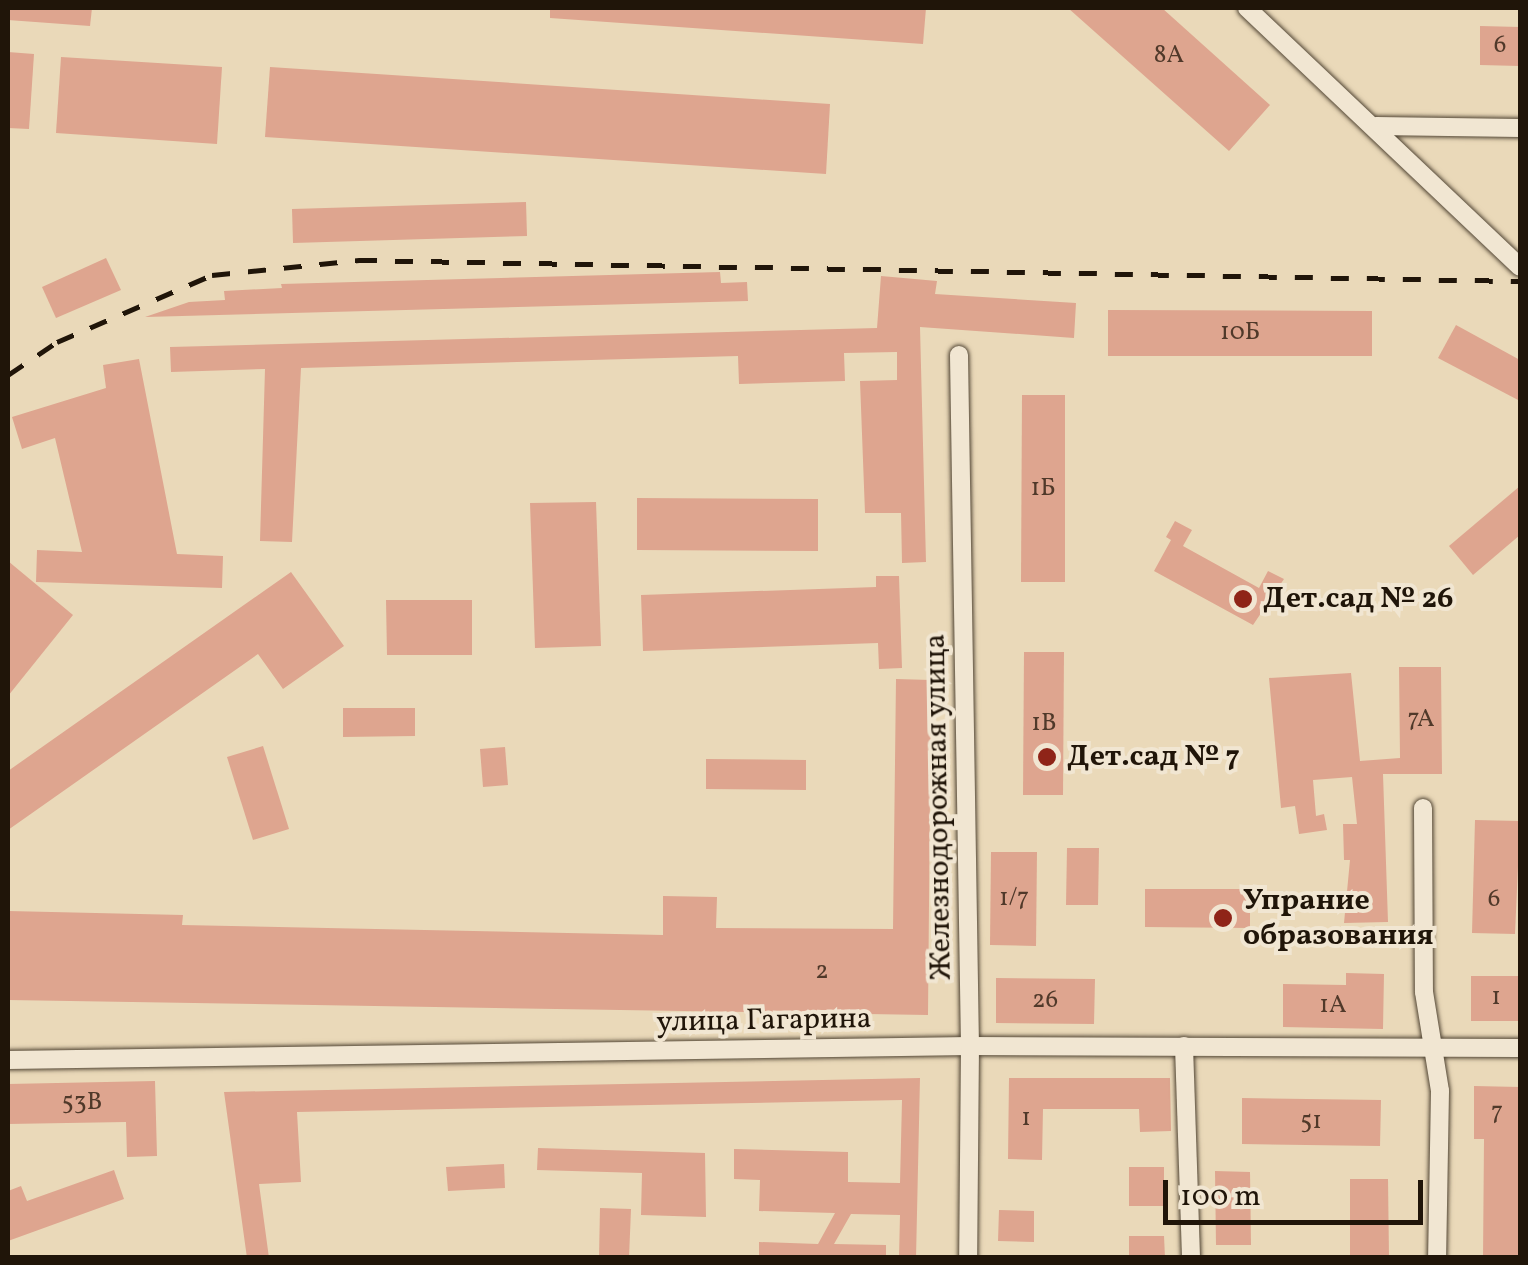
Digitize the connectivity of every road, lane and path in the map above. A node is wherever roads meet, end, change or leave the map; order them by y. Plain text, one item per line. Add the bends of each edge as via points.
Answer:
1 (1248, 8) edge
2 (1376, 126) junction
3 (1520, 128) edge
4 (1520, 267) edge
5 (959, 355) dead end
6 (1424, 808) dead end
7 (970, 1046) junction
8 (1184, 1046) junction
9 (1432, 1046) junction
10 (1520, 1048) edge
11 (8, 1060) edge
12 (968, 1258) edge
13 (1191, 1258) edge
14 (1437, 1258) edge

1 - 2 street
2 - 3 street
2 - 4 street
5 - 7 street, Железнодорожная улица
6 - 9 street via 1424,992
7 - 8 street, улица Гагарина
7 - 11 street, улица Гагарина
7 - 12 street, Железнодорожная улица
8 - 9 street, улица Гагарина
8 - 13 street
9 - 10 street, улица Гагарина
9 - 14 street via 1440,1091

